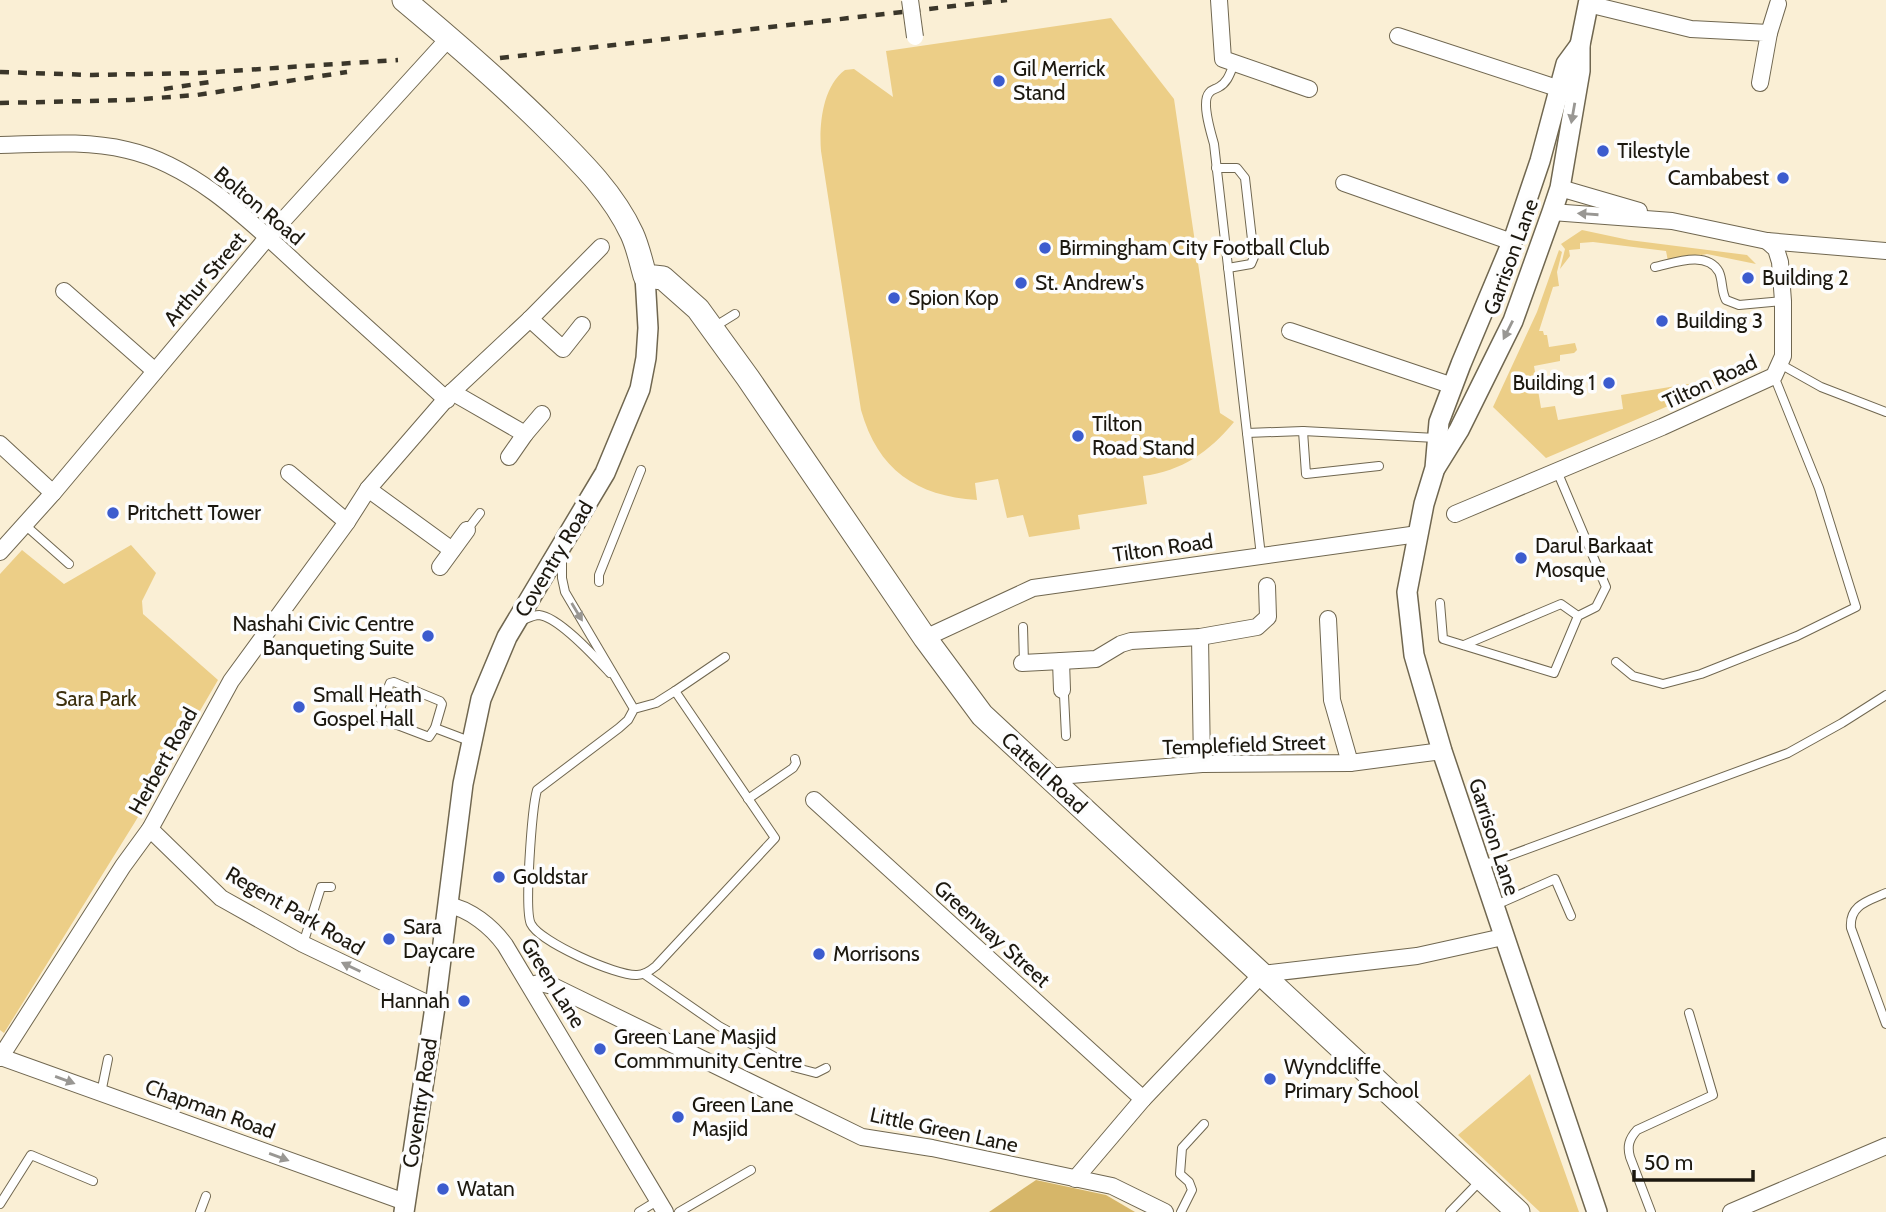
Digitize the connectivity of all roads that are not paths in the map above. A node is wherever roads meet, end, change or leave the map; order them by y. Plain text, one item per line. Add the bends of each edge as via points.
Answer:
1 (404, 0) edge
2 (910, 0) edge
3 (1219, 0) edge
4 (1588, 2) edge
5 (1778, 4) dead end
6 (1769, 33) junction
7 (1398, 36) dead end
8 (915, 37) dead end
9 (449, 38) junction
10 (1580, 45) junction
11 (1236, 64) junction
12 (1760, 83) dead end
13 (1309, 89) dead end
14 (1560, 89) junction
15 (0, 145) edge
16 (1216, 168) junction
17 (1344, 183) dead end
18 (1560, 188) junction
19 (1524, 204) junction
20 (1552, 212) junction
21 (1672, 221) junction
22 (267, 238) junction
23 (1767, 241) junction
24 (1512, 242) junction
25 (601, 247) dead end
26 (1886, 251) edge
27 (1539, 252) junction
28 (1655, 267) dead end
29 (1228, 268) junction
30 (645, 276) junction
31 (64, 291) dead end
32 (1783, 301) junction
33 (736, 314) dead end
34 (530, 319) junction
35 (582, 325) dead end
36 (712, 328) junction
37 (1290, 331) dead end
38 (1777, 370) junction
39 (155, 371) junction
40 (1453, 386) junction
41 (449, 396) junction
42 (1886, 412) edge
43 (542, 414) dead end
44 (1303, 431) junction
45 (1247, 433) junction
46 (525, 434) junction
47 (1436, 438) junction
48 (0, 444) edge
49 (509, 457) dead end
50 (1379, 467) dead end
51 (1435, 468) junction
52 (641, 470) dead end
53 (1557, 471) junction
54 (289, 473) dead end
55 (368, 489) junction
56 (53, 494) junction
57 (480, 513) dead end
58 (1455, 514) dead end
59 (347, 522) junction
60 (25, 525) junction
61 (467, 530) joint
62 (1418, 534) junction
63 (562, 547) junction
64 (452, 550) junction
65 (0, 552) edge
66 (1261, 556) junction
67 (69, 564) dead end
68 (440, 567) dead end
69 (599, 582) dead end
70 (1267, 586) dead end
71 (1440, 603) dead end
72 (1578, 616) junction
73 (1328, 619) dead end
74 (515, 622) junction
75 (1023, 626) dead end
76 (1200, 637) junction
77 (925, 638) junction
78 (1462, 645) junction
79 (725, 656) dead end
80 (1061, 661) junction
81 (1616, 662) dead end
82 (1023, 663) joint
83 (1062, 690) joint
84 (675, 691) junction
85 (625, 692) junction
86 (1886, 695) edge
87 (634, 709) junction
88 (435, 728) junction
89 (1066, 736) dead end
90 (472, 742) junction
91 (1442, 751) junction
92 (794, 759) dead end
93 (1350, 763) junction
94 (1202, 764) junction
95 (1047, 776) junction
96 (748, 799) junction
97 (814, 800) dead end
98 (150, 829) junction
99 (1479, 860) junction
100 (331, 887) dead end
101 (1886, 893) edge
102 (448, 905) junction
103 (1493, 906) junction
104 (1571, 916) dead end
105 (1503, 937) junction
106 (303, 944) junction
107 (644, 974) junction
108 (1262, 974) junction
109 (531, 985) junction
110 (435, 1007) junction
111 (1689, 1013) dead end
112 (1886, 1024) edge
113 (0, 1057) edge
114 (108, 1059) dead end
115 (826, 1068) dead end
116 (101, 1093) junction
117 (1143, 1099) junction
118 (1204, 1124) dead end
119 (1886, 1146) edge
120 (751, 1170) dead end
121 (1482, 1178) junction
122 (1075, 1179) junction
123 (93, 1181) dead end
124 (206, 1195) dead end
125 (0, 1204) edge
126 (661, 1206) edge
127 (404, 1207) edge
128 (200, 1212) edge
129 (639, 1212) edge
130 (679, 1212) edge
131 (1165, 1212) edge
132 (1181, 1212) edge
133 (1450, 1212) edge
134 (1518, 1212) edge
135 (1597, 1212) edge
136 (1651, 1212) edge
137 (1731, 1212) edge

1 - 9 main road, Coventry Road
2 - 8 street, bridge
3 - 11 street via 1223,59
4 - 6 street via 1691,29
4 - 10 street, Garrison Lane
5 - 6 street
6 - 12 street
7 - 14 street
9 - 22 street, Arthur Street
9 - 30 main road, Coventry Road via 540,121 602,187 633,236
10 - 14 street, Garrison Lane via 1566,64
10 -> 18 street, Garrison Lane via 1580,71
11 - 13 street
11 - 16 lane via 1205,103
14 - 19 street, Garrison Lane
15 - 22 street, Bolton Road via 88,143 170,164
16 - 29 lane
16 - 29 lane via 1237,168 1245,178 1254,257 1251,264
17 - 24 street
18 - 20 street, Garrison Lane
18 - 21 street
19 - 20 street
19 - 24 street, Garrison Lane
21 -> 20 street
20 - 27 street, Garrison Lane
21 - 23 street
22 - 39 street, Arthur Street
22 - 41 street, Bolton Road
23 - 26 street
23 - 32 street, Tilton Road via 1780,262
24 - 27 street
24 - 40 street, Garrison Lane
25 - 34 street, Herbert Road
27 -> 51 street, Garrison Lane via 1513,321
28 - 32 lane via 1700,259 1718,270 1726,300 1739,305
29 - 45 lane
30 - 36 main road, Cattell Road via 663,278 674,286
30 - 63 street, Coventry Road via 648,328 640,390 605,473
31 - 39 street
32 - 38 street, Tilton Road via 1783,356
33 - 36 lane
34 - 35 street via 563,349
34 - 41 street, Herbert Road
36 - 77 main road, Cattell Road
37 - 40 street
38 - 42 lane
38 - 53 street, Tilton Road
38 - 81 lane via 1856,607 1797,636 1663,684 1633,677
39 - 56 street, Arthur Street
40 - 47 street, Garrison Lane
41 - 46 street
41 - 55 street, Herbert Road
43 - 46 street
44 - 45 lane
44 - 47 lane
44 - 50 lane via 1306,474
45 - 66 lane
46 - 49 street
47 - 51 street, Garrison Lane
48 - 56 street
51 - 62 street, Garrison Lane
52 - 69 lane
53 - 58 street, Tilton Road
53 - 72 lane via 1605,587 1596,607
54 - 59 street
55 - 59 street, Herbert Road
55 - 64 street
56 - 60 street, Arthur Street
57 - 61 lane
59 - 98 street, Herbert Road via 231,681
60 - 65 street, Arthur Street
60 - 67 lane
61 - 64 street
62 - 66 street, Tilton Road
62 - 91 street, Garrison Lane via 1407,592 1410,627
63 - 74 street, Coventry Road
63 -> 85 lane via 565,592
64 - 68 street
66 - 77 street, Tilton Road via 1033,588
70 - 76 street via 1269,612 1262,625
71 - 78 lane via 1443,639
72 - 78 lane via 1561,604
72 - 78 lane via 1554,673
73 - 93 street via 1332,700
74 - 85 lane via 539,615 550,619
74 - 90 street, Coventry Road via 481,699
75 - 82 lane
76 - 80 street via 1131,641 1096,659
76 - 94 street
77 - 95 main road, Cattell Road via 982,715
79 - 84 lane
80 - 82 street
80 - 83 street
83 - 89 lane
84 - 87 lane
84 - 96 lane
85 - 87 lane
86 - 99 lane via 1788,753 1489,863
87 - 107 lane via 619,728 544,783 536,794 528,903 530,922 552,941 615,972
88 - 88 lane via 429,737 379,718 390,684 440,701
88 - 90 lane
90 - 102 street, Coventry Road
91 - 93 street, Templefield Street
91 - 99 street, Garrison Lane
92 - 96 lane via 793,768
93 - 94 street, Templefield Street
94 - 95 street, Templefield Street
95 - 108 main road, Cattell Road
96 - 107 lane via 775,838 656,967
97 - 117 street, Greenway Street
98 - 106 street, Regent Park Road via 221,898
98 - 113 street, Herbert Road
99 - 103 street, Garrison Lane
100 - 106 lane via 321,887
101 - 112 lane via 1859,905 1850,920
102 - 109 street, Green Lane via 460,907 492,929
102 - 110 street, Coventry Road
103 - 104 lane via 1555,879
103 - 105 street, Garrison Lane
105 - 108 street via 1418,956
105 - 135 street, Garrison Lane
110 -> 106 street, Regent Park Road
107 - 115 lane via 719,1026 793,1067 816,1073
108 - 117 street
108 - 121 main road, Cattell Road
109 - 122 street, Little Green Lane via 553,986 862,1137
109 - 126 street, Green Lane
110 - 127 street, Coventry Road
111 - 136 lane via 1713,1095 1630,1137 1630,1157
113 -> 116 street, Chapman Road
114 - 116 lane
116 -> 127 street, Chapman Road
117 - 122 street
118 - 132 lane via 1182,1148 1180,1174 1192,1189
119 - 137 street
120 - 130 lane
121 - 133 lane
121 - 134 main road, Cattell Road
122 - 131 street, Little Green Lane via 1112,1186
123 - 125 lane via 31,1155
124 - 128 lane
126 - 129 lane

